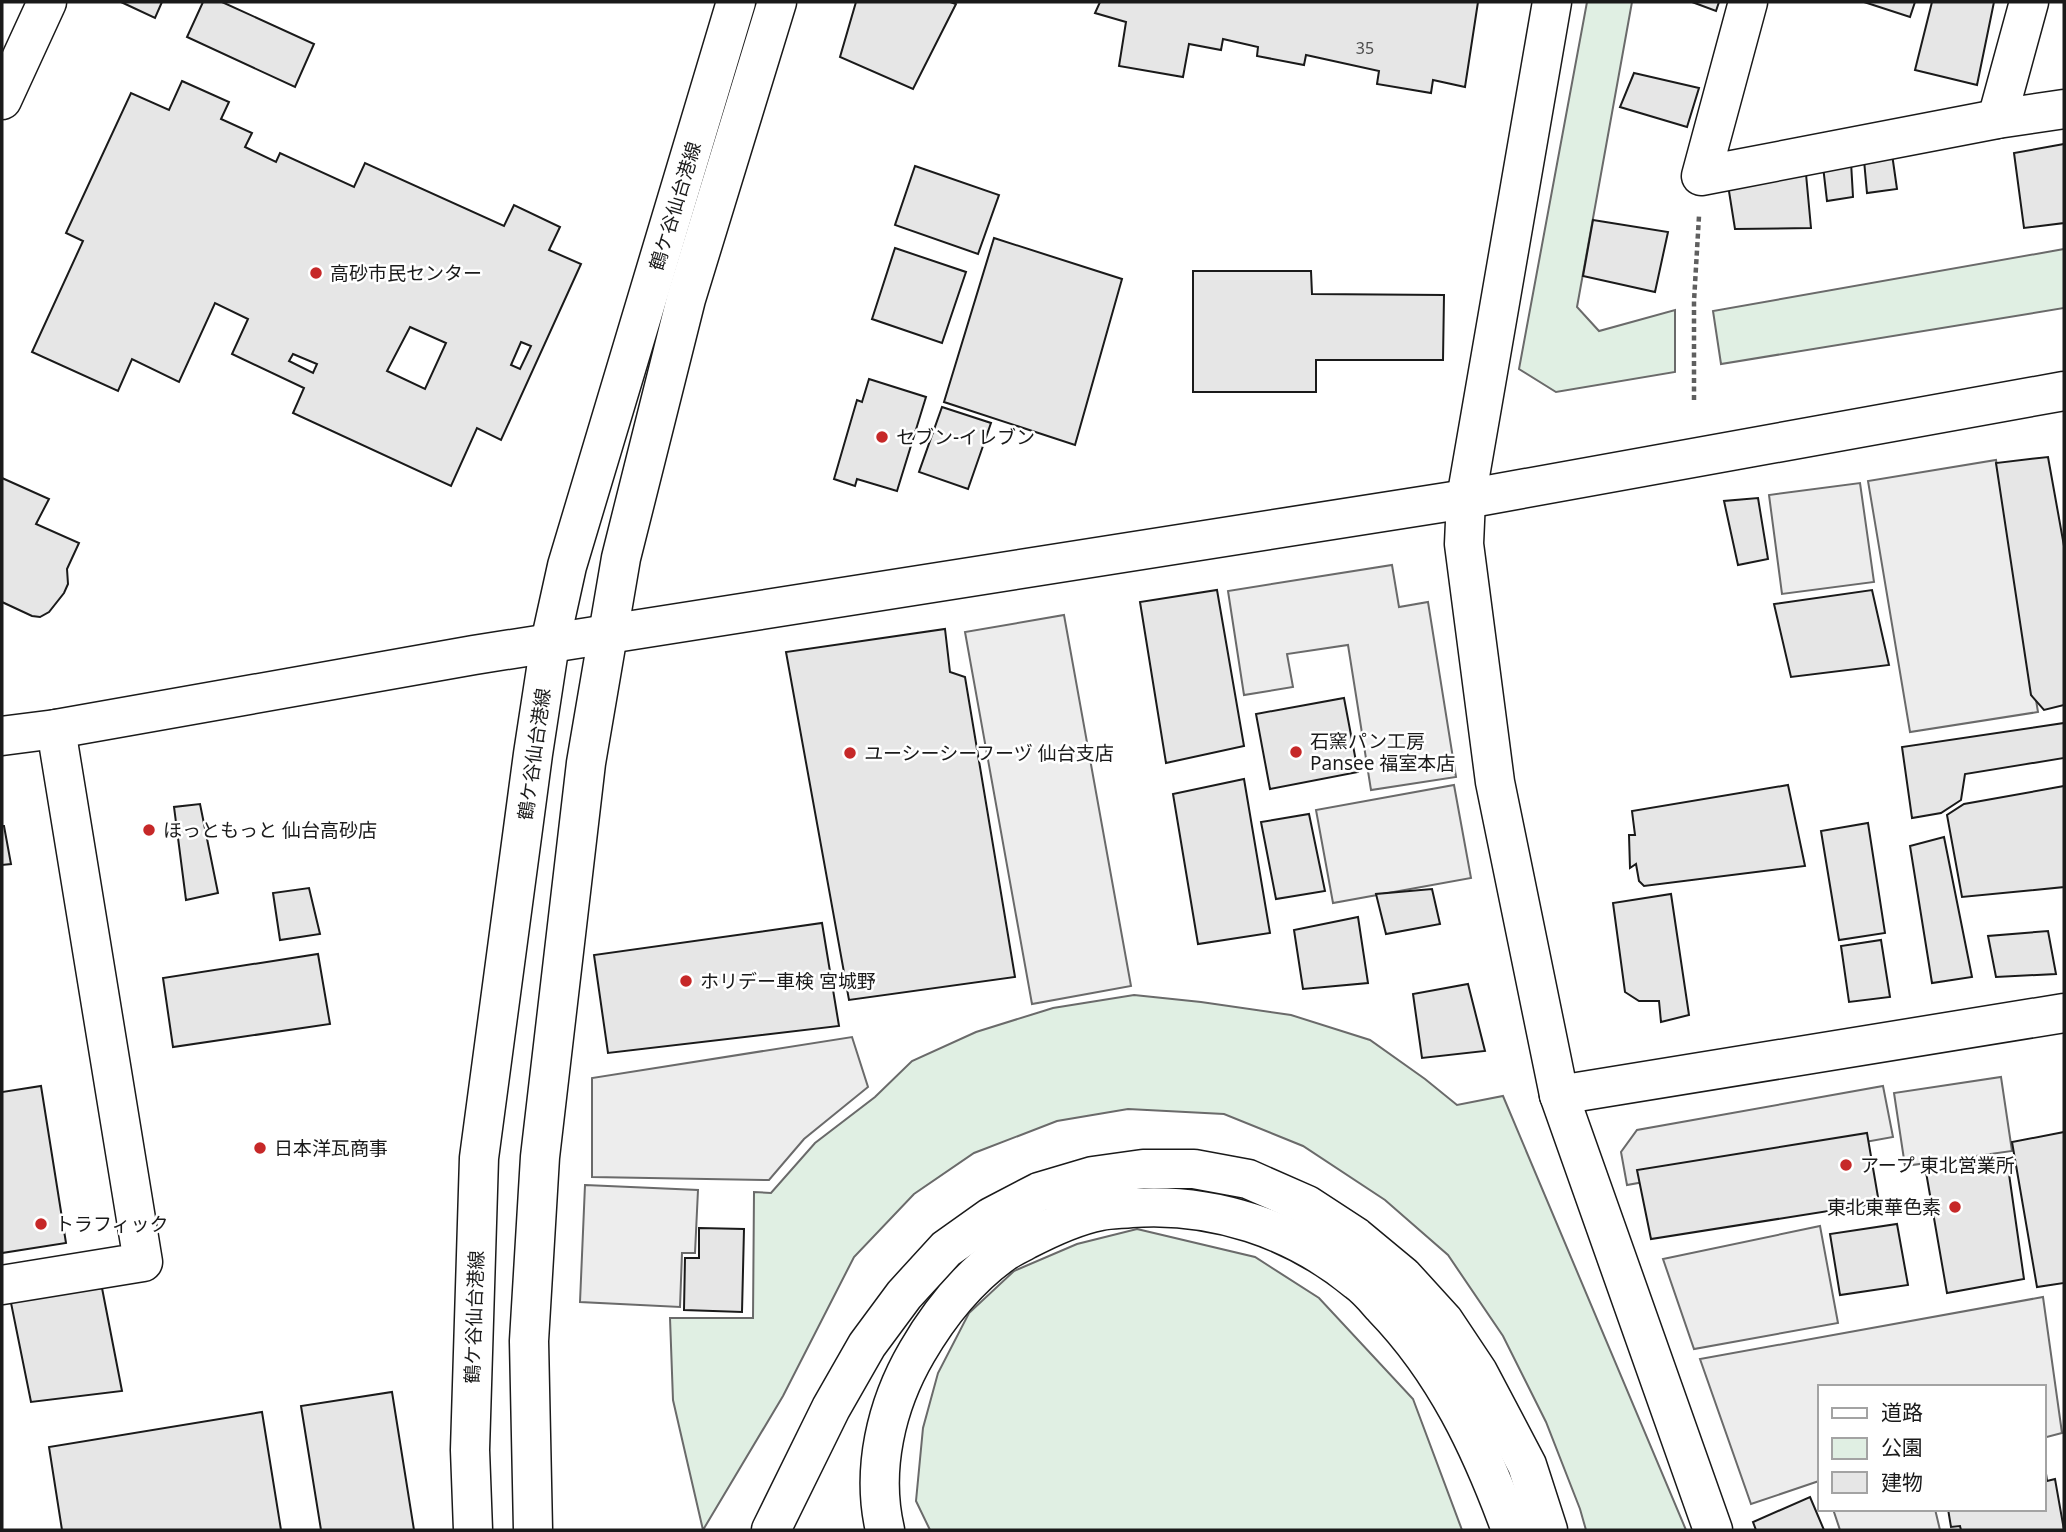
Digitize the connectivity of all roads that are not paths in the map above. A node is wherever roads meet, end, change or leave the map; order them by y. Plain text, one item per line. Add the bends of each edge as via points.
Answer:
1 (47, 2) edge
2 (736, 2) edge
3 (777, 2) edge
4 (1552, 2) edge
5 (1748, 2) edge
6 (2029, 2) edge
7 (2, 100) edge
8 (2064, 109) edge
9 (1997, 119) junction
10 (2064, 391) edge
11 (1466, 499) junction
12 (607, 633) junction
13 (550, 643) junction
14 (56, 729) junction
15 (2, 736) edge
16 (2064, 1013) edge
17 (1559, 1095) junction
18 (2, 1285) edge
19 (473, 1530) edge
20 (533, 1530) edge
21 (771, 1530) edge
22 (885, 1530) edge
23 (1511, 1530) edge
24 (1548, 1530) edge
25 (1713, 1530) edge

1 - 7 main road
2 - 13 main road, 鶴ケ谷仙台港線 via 566,566
3 - 12 main road, 鶴ケ谷仙台港線 via 686,299 621,558
4 - 11 main road
5 - 9 main road via 1701,176
6 - 9 main road
8 - 9 main road
10 - 11 main road
11 - 12 main road
11 - 17 main road via 1464,544 1495,782
12 - 13 main road
12 - 20 main road, 鶴ケ谷仙台港線 via 586,763 540,1157 529,1341
13 - 14 main road
13 - 19 main road, 鶴ケ谷仙台港線 via 479,1158 470,1450
14 - 15 main road
14 - 18 main road via 143,1262
16 - 17 main road
17 - 25 main road
21 - 24 main road via 867,1345 946,1249 991,1217 1039,1192 1093,1175 1143,1169 1194,1169 1248,1179 1307,1205 1404,1276 1444,1321 1478,1372 1527,1465
22 - 23 main road via 881,1455 891,1408 934,1324 964,1287 1003,1253 1051,1227 1100,1210 1155,1206 1209,1211 1264,1226 1312,1250 1358,1281 1430,1362 1491,1476

